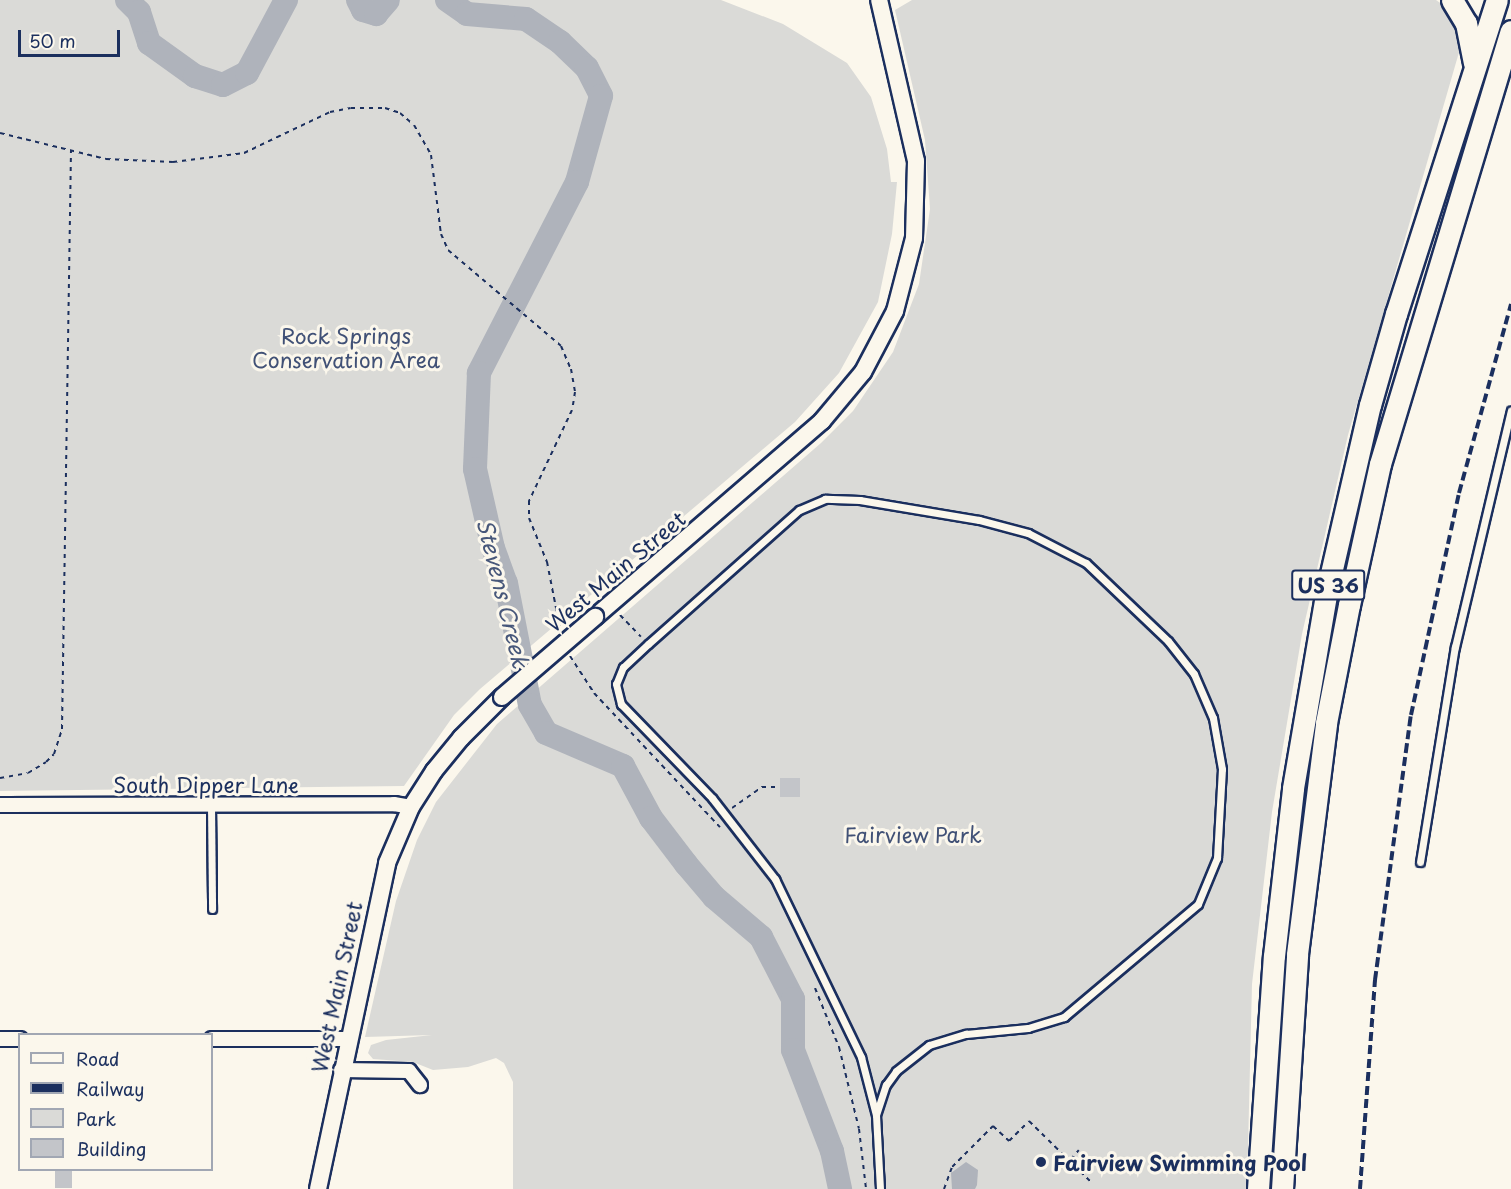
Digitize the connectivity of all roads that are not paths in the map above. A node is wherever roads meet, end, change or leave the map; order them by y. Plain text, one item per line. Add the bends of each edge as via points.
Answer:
1 (879, 0) edge
2 (1452, 0) edge
3 (1497, 0) edge
4 (1511, 31) edge
5 (1474, 69) junction
6 (1511, 411) edge
7 (0, 805) edge
8 (211, 805) junction
9 (411, 807) junction
10 (1420, 862) dead end
11 (212, 909) dead end
12 (0, 1039) edge
13 (18, 1039) edge
14 (213, 1039) edge
15 (348, 1039) junction
16 (341, 1070) junction
17 (420, 1085) dead end
18 (876, 1115) junction
19 (318, 1189) edge
20 (880, 1189) edge
21 (1258, 1189) edge
22 (1282, 1189) edge

1 - 9 street, West Main Street, bridge via 915,161 914,238 896,311 863,372 822,421 502,697 461,738
2 - 5 main road via 1466,23
3 - 5 main road, US 36
4 - 22 main road, US 36 via 1383,453 1348,605 1326,723 1297,954
5 - 21 main road, US 36 via 1373,393 1326,595 1293,788 1276,934
6 - 10 lane via 1455,647
7 - 8 street, South Dipper Lane
8 - 9 street, South Dipper Lane
8 - 11 lane
9 - 15 street, West Main Street via 387,863
12 - 13 street
14 - 15 street
15 - 16 street, West Main Street
16 - 17 street via 409,1071
16 - 19 street, West Main Street
18 - 18 lane via 886,1085 896,1071 929,1045 966,1034 1028,1028 1064,1017 1198,904 1217,858 1222,800 1219,746 1207,696 1168,641 1111,583 1059,546 979,520 860,500 825,499 799,510 648,644 618,674 617,694 621,704 725,814 775,879 861,1057
18 - 20 lane

